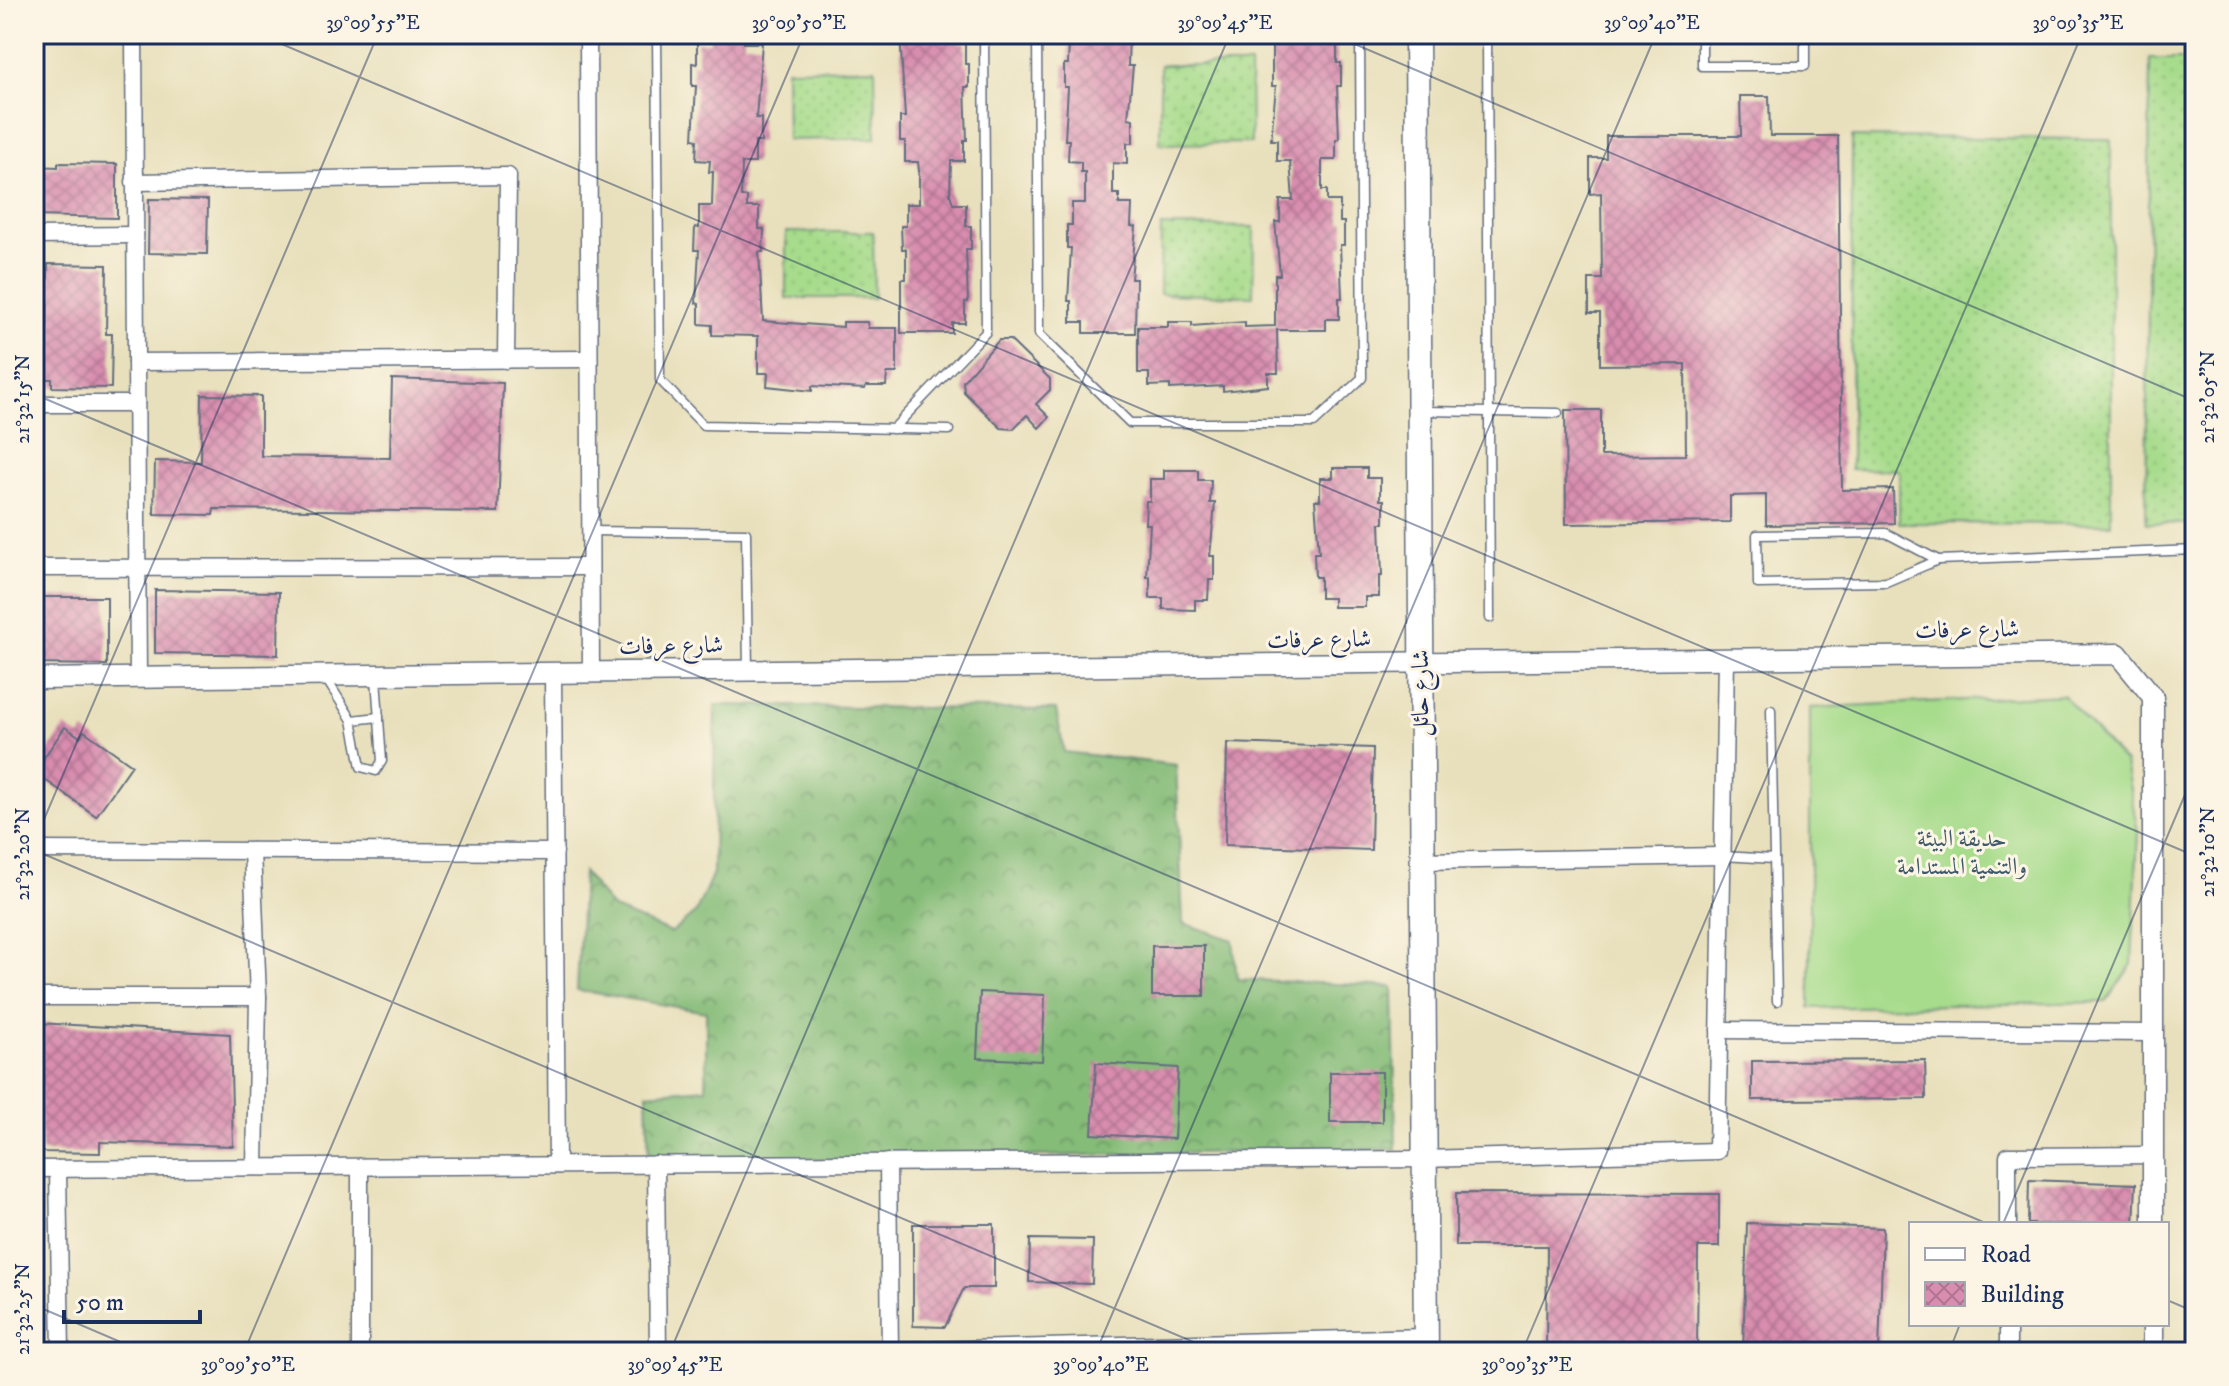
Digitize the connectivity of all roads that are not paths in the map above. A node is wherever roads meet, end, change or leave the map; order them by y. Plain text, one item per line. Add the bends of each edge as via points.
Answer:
1 (134, 34) edge
2 (588, 34) edge
3 (657, 34) edge
4 (984, 34) edge
5 (1037, 34) edge
6 (1360, 34) edge
7 (1487, 34) edge
8 (1702, 34) edge
9 (1805, 34) edge
10 (1416, 36) edge
11 (134, 182) junction
12 (135, 235) junction
13 (34, 236) edge
14 (589, 359) junction
15 (506, 360) junction
16 (136, 362) junction
17 (34, 404) edge
18 (136, 404) junction
19 (1419, 411) junction
20 (1488, 412) junction
21 (1558, 413) dead end
22 (893, 429) junction
23 (949, 430) dead end
24 (589, 531) junction
25 (2195, 550) edge
26 (1938, 560) junction
27 (137, 566) junction
28 (589, 567) junction
29 (34, 568) edge
30 (1490, 618) dead end
31 (1726, 660) junction
32 (1421, 665) junction
33 (748, 672) junction
34 (591, 673) junction
35 (553, 674) junction
36 (325, 676) junction
37 (376, 676) junction
38 (138, 678) junction
39 (34, 679) edge
40 (1771, 710) dead end
41 (379, 717) junction
42 (352, 720) junction
43 (34, 850) edge
44 (252, 851) junction
45 (555, 852) junction
46 (1721, 856) junction
47 (1774, 859) junction
48 (1421, 861) junction
49 (34, 997) edge
50 (258, 997) junction
51 (1777, 1001) dead end
52 (1719, 1030) junction
53 (2153, 1033) junction
54 (2153, 1155) junction
55 (1422, 1159) junction
56 (888, 1162) junction
57 (656, 1164) junction
58 (557, 1165) junction
59 (255, 1167) junction
60 (360, 1167) junction
61 (34, 1169) edge
62 (58, 1169) junction
63 (2008, 1222) edge
64 (2153, 1222) edge
65 (2008, 1326) edge
66 (2153, 1326) edge
67 (1426, 1344) edge
68 (1161, 1348) edge
69 (890, 1351) edge
70 (61, 1352) edge
71 (360, 1352) edge
72 (658, 1352) edge
73 (2008, 1352) edge
74 (2153, 1352) edge

1 - 11 street
2 - 14 street
3 - 22 lane via 660,380 703,425
4 - 22 lane via 986,332
5 - 6 lane via 1039,334 1130,423 1314,423 1362,378
7 - 20 lane
8 - 9 lane via 1702,66 1805,66
10 - 19 main road, شارع حائل
11 - 12 street
11 - 15 street via 508,176
12 - 13 street
12 - 16 street
14 - 15 street
14 - 24 street
15 - 16 street
16 - 18 street
17 - 18 street
18 - 27 street
19 - 20 lane
19 - 32 main road, شارع حائل
20 - 21 lane
20 - 30 lane
22 - 23 lane
24 - 28 street
24 - 33 lane via 746,533
25 - 26 lane
26 - 26 lane via 1886,582 1758,584 1757,535 1886,533
27 - 28 street
27 - 29 street
27 - 38 street
28 - 34 street
31 - 32 street, شارع عرفات
31 - 46 street
31 - 53 street, شارع عرفات via 2118,654 2153,697
32 - 33 street, شارع عرفات
32 - 48 main road, شارع حائل
33 - 34 street, شارع عرفات
34 - 35 street, شارع عرفات
35 - 37 street, شارع عرفات
35 - 45 street
36 - 37 street, شارع عرفات
36 - 38 street, شارع عرفات
36 - 42 lane
37 - 41 lane
38 - 39 street, شارع عرفات
40 - 47 lane
41 - 42 lane
41 - 42 lane via 382,761 376,771 358,761
43 - 44 street
44 - 45 street
44 - 50 street
45 - 58 street
46 - 47 lane
46 - 48 street
46 - 52 street
47 - 51 lane
48 - 55 main road, شارع حائل
49 - 50 street
50 - 59 street
52 - 53 street
52 - 55 street via 1717,1151
53 - 54 street, شارع عرفات
54 - 63 street via 2008,1156
54 - 64 street, شارع عرفات
55 - 56 street
55 - 67 main road, شارع حائل
56 - 57 street
56 - 69 street
57 - 58 street
57 - 72 street
58 - 60 street
59 - 60 street
59 - 62 street
60 - 71 street
61 - 62 street
62 - 70 street
65 - 73 street
66 - 74 street
67 - 68 street
68 - 69 street

